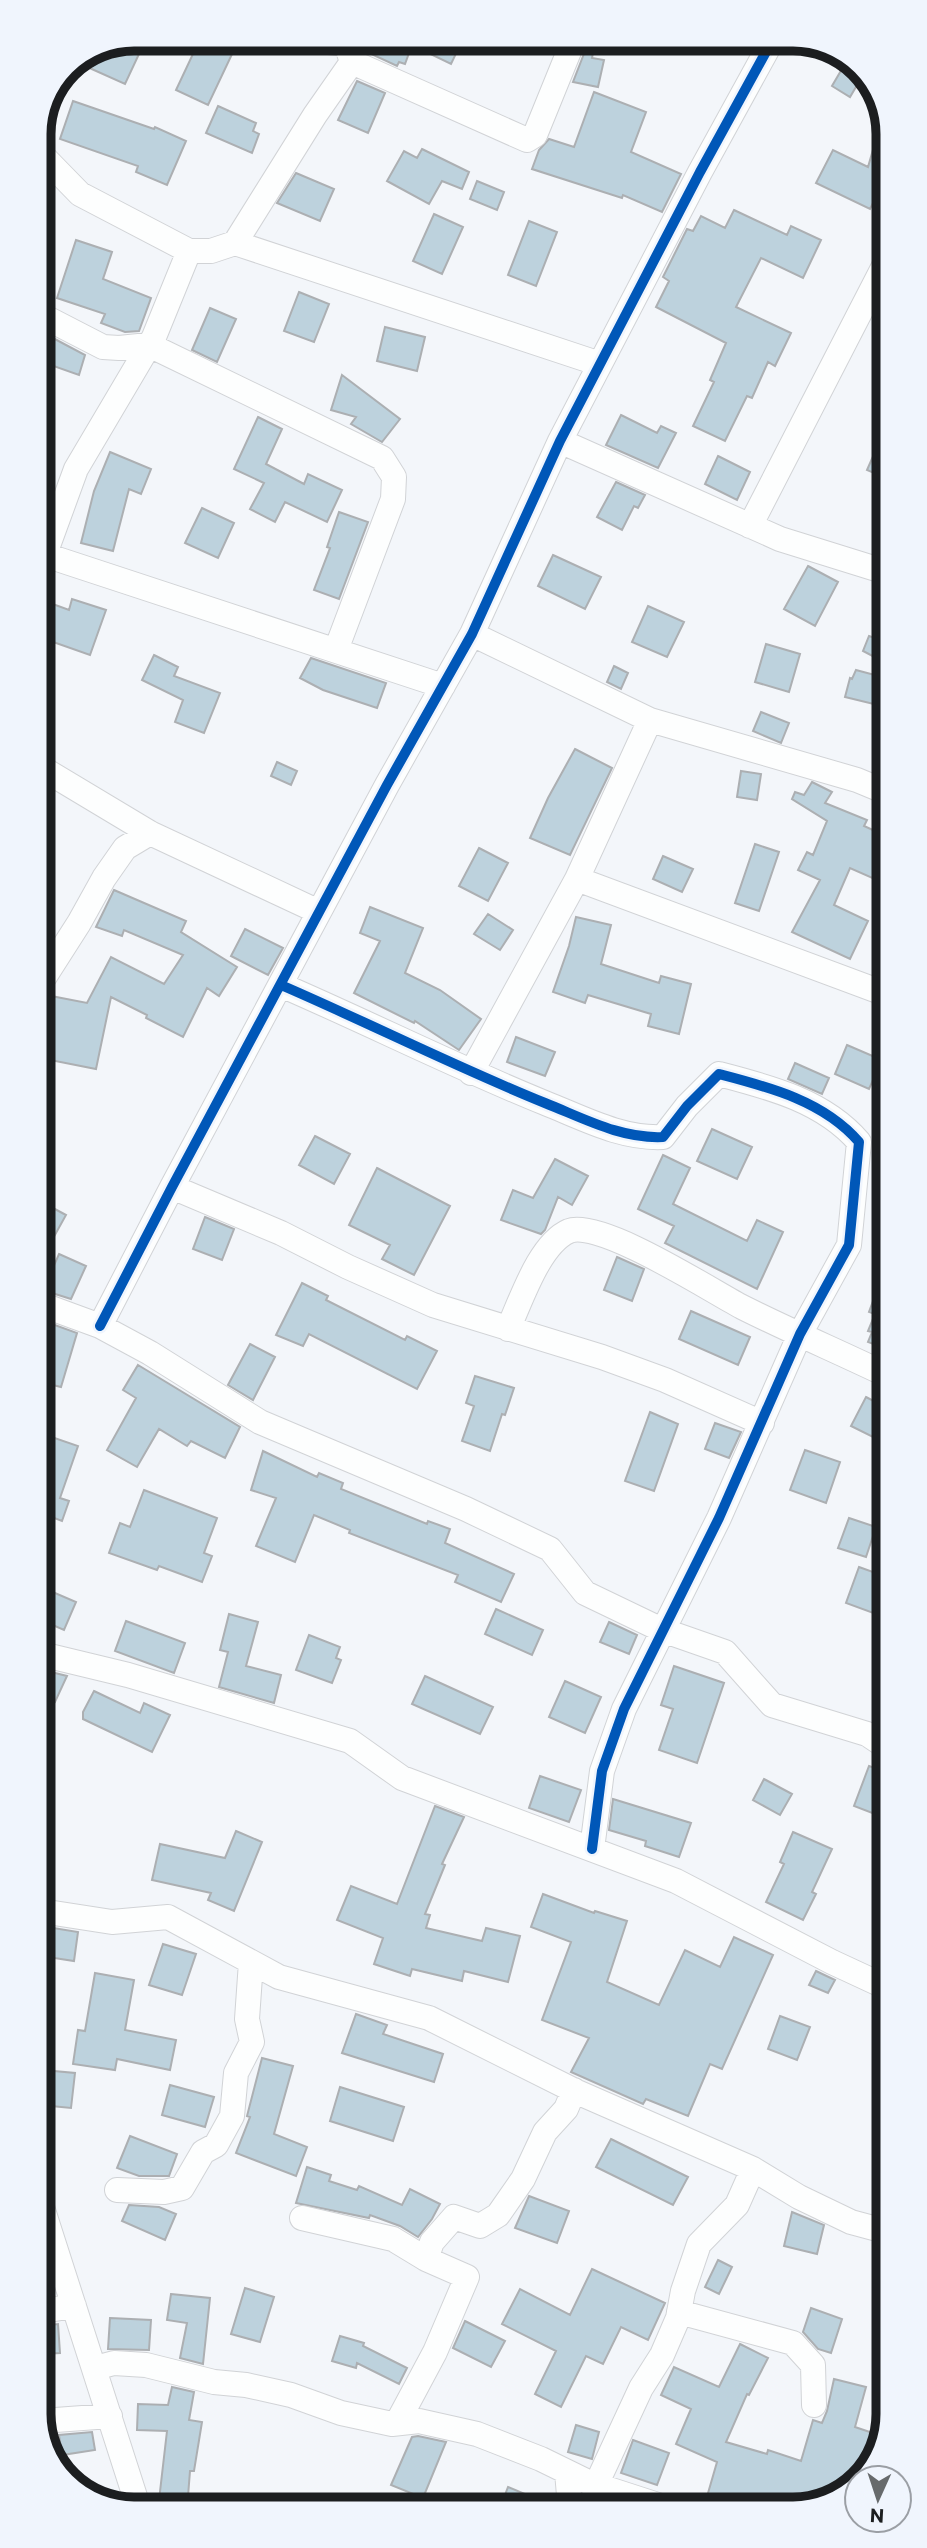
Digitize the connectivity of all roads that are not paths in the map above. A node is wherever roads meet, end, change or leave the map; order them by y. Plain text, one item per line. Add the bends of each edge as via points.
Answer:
1 (354, 51) edge
2 (357, 51) edge
3 (569, 51) edge
4 (766, 51) edge
5 (51, 164) edge
6 (234, 243) junction
7 (189, 251) junction
8 (876, 295) edge
9 (51, 320) edge
10 (149, 345) junction
11 (600, 364) junction
12 (560, 441) junction
13 (750, 526) junction
14 (51, 531) edge
15 (51, 556) edge
16 (876, 569) edge
17 (472, 634) junction
18 (337, 650) junction
19 (443, 686) junction
20 (650, 720) junction
21 (51, 775) edge
22 (876, 788) edge
23 (150, 833) junction
24 (577, 879) junction
25 (319, 912) junction
26 (51, 967) edge
27 (281, 985) junction
28 (876, 990) edge
29 (471, 1073) junction
30 (172, 1186) junction
31 (51, 1308) edge
32 (100, 1326) junction
33 (508, 1329) junction
34 (800, 1334) junction
35 (876, 1370) edge
36 (762, 1423) junction
37 (662, 1630) junction
38 (51, 1656) edge
39 (876, 1740) edge
40 (592, 1849) junction
41 (51, 1913) edge
42 (251, 1962) junction
43 (876, 1982) edge
44 (574, 2090) junction
45 (753, 2169) junction
46 (117, 2190) dead end
47 (302, 2218) dead end
48 (876, 2229) edge
49 (51, 2237) edge
50 (426, 2259) junction
51 (74, 2306) junction
52 (51, 2310) edge
53 (679, 2312) junction
54 (95, 2368) junction
55 (814, 2405) dead end
56 (110, 2416) junction
57 (51, 2420) edge
58 (397, 2423) junction
59 (567, 2472) junction
60 (596, 2485) junction
61 (135, 2497) edge
62 (569, 2497) edge
63 (633, 2497) edge

1 - 6 street
2 - 3 street via 472,117 527,140 535,135
4 - 11 street
5 - 7 street via 80,194
6 - 7 street via 211,251
6 - 11 street
7 - 10 street
8 - 13 street
9 - 10 street via 103,347
10 - 14 street via 76,469
10 - 18 street via 382,458 394,477 393,499
11 - 12 street
12 - 13 street
12 - 17 street
13 - 16 street
15 - 18 street
17 - 19 street
17 - 20 street
18 - 19 street
19 - 25 street
20 - 22 street
20 - 24 street
21 - 23 street
23 - 25 street
23 - 26 street via 125,848
24 - 28 street
24 - 29 street
25 - 27 street
27 - 29 street
27 - 30 street
29 - 34 street via 630,1136 663,1137 719,1074 771,1088 831,1115 859,1142 849,1245
30 - 32 street
30 - 33 street via 433,1305
31 - 32 street
32 - 37 street via 260,1422 550,1549 585,1593
33 - 34 street via 540,1259 567,1232 582,1228 653,1255
33 - 36 street via 640,1371
34 - 35 street
34 - 36 street
36 - 37 street
37 - 39 street via 725,1652 772,1705
37 - 40 street via 624,1709 603,1771
38 - 40 street via 350,1741 402,1779
40 - 43 street via 676,1881
41 - 42 street via 112,1922 168,1917
42 - 44 street via 279,1977 429,2018
42 - 46 street via 247,2019 252,2042 236,2073 232,2116 216,2145 203,2152 182,2188
44 - 45 street
44 - 50 street via 498,2215 480,2226 454,2217 432,2242
45 - 48 street via 799,2197
45 - 53 street via 737,2205 699,2244
47 - 50 street via 393,2239
49 - 51 street
50 - 58 street via 467,2277 435,2352
51 - 52 street
51 - 54 street
53 - 55 street via 793,2343 813,2365
53 - 60 street
54 - 56 street
54 - 58 street via 114,2363 146,2365
56 - 57 street
56 - 61 street
58 - 59 street via 419,2421 477,2434
59 - 60 street
59 - 62 street
60 - 63 street

